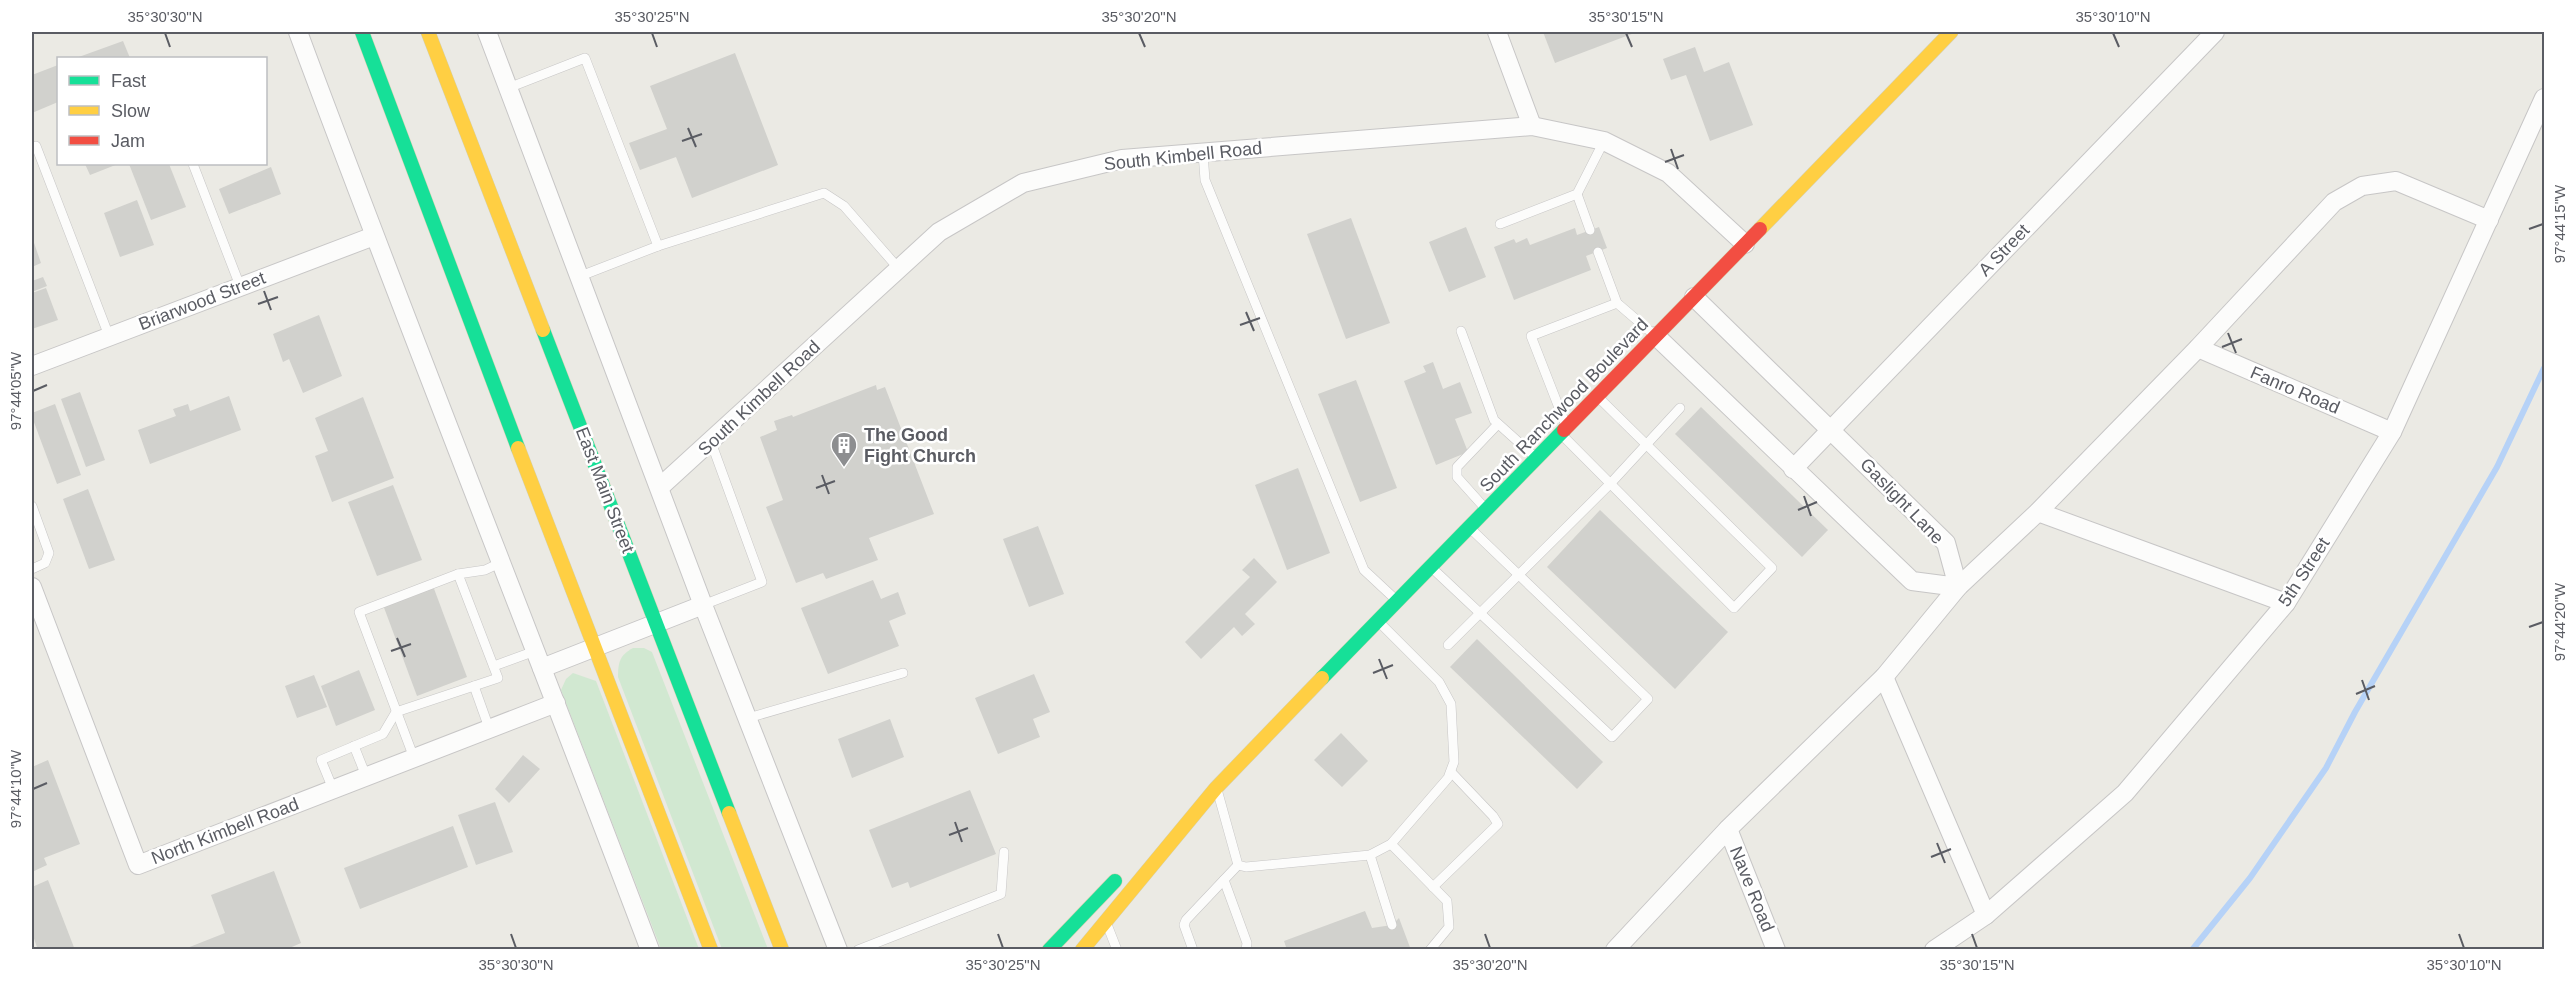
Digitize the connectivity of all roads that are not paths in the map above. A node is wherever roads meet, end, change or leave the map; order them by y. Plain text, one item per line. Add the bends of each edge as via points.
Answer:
1 (298, 32) edge
2 (362, 32) edge
3 (428, 32) edge
4 (487, 32) edge
5 (1497, 32) edge
6 (1951, 32) edge
7 (2215, 32) edge
8 (508, 88) junction
9 (2544, 98) edge
10 (1532, 126) junction
11 (1604, 141) junction
12 (36, 146) dead end
13 (1203, 153) junction
14 (193, 165) edge
15 (1577, 194) junction
16 (2489, 220) junction
17 (1500, 224) dead end
18 (1590, 230) dead end
19 (374, 236) junction
20 (1745, 244) junction
21 (658, 246) junction
22 (1598, 252) dead end
23 (899, 269) junction
24 (578, 277) junction
25 (240, 286) junction
26 (1694, 297) junction
27 (1617, 303) junction
28 (1461, 331) dead end
29 (109, 336) junction
30 (1656, 336) junction
31 (2198, 348) junction
32 (32, 366) edge
33 (1597, 397) junction
34 (1680, 408) dead end
35 (1498, 424) junction
36 (1832, 430) junction
37 (1564, 431) junction
38 (2392, 432) junction
39 (711, 442) junction
40 (1646, 444) junction
41 (1537, 459) junction
42 (1793, 469) junction
43 (1610, 484) junction
44 (660, 488) junction
45 (32, 506) edge
46 (1487, 510) junction
47 (2038, 512) junction
48 (1470, 528) junction
49 (502, 562) junction
50 (1432, 567) junction
51 (32, 569) edge
52 (458, 573) junction
53 (1520, 576) junction
54 (32, 587) edge
55 (1958, 587) junction
56 (1398, 602) junction
57 (2286, 603) junction
58 (704, 605) junction
59 (1481, 613) junction
60 (656, 622) junction
61 (1379, 622) junction
62 (1448, 645) dead end
63 (594, 647) junction
64 (535, 651) junction
65 (494, 666) junction
66 (542, 668) junction
67 (903, 673) dead end
68 (1884, 677) junction
69 (474, 686) junction
70 (556, 703) junction
71 (396, 712) junction
72 (748, 718) junction
73 (489, 728) junction
74 (354, 746) junction
75 (414, 758) junction
76 (1451, 772) junction
77 (366, 776) junction
78 (1216, 788) junction
79 (333, 789) junction
80 (1203, 803) junction
81 (1728, 830) junction
82 (1391, 844) junction
83 (1004, 852) dead end
84 (1143, 855) dead end
85 (1370, 855) junction
86 (1238, 866) junction
87 (1126, 870) dead end
88 (1224, 880) junction
89 (1433, 887) junction
90 (1986, 915) junction
91 (1105, 921) junction
92 (1392, 925) dead end
93 (650, 950) edge
94 (711, 950) edge
95 (782, 950) edge
96 (838, 950) edge
97 (858, 950) edge
98 (1049, 950) edge
99 (1082, 950) edge
100 (1117, 950) edge
101 (1193, 950) edge
102 (1246, 950) edge
103 (1430, 950) edge
104 (1615, 950) edge
105 (1776, 950) edge
106 (1934, 950) edge

1 - 19 street
2 - 63 main road
3 - 60 main road, East Main Street
4 - 8 street
5 - 10 street
6 - 20 main road, South Ranchwood Boulevard
7 - 36 street, A Street
8 - 21 lane via 585,57
8 - 24 street
9 - 16 street, 5th Street
10 - 11 street, South Kimbell Road
10 - 13 street, South Kimbell Road
11 - 15 lane
11 - 20 street, South Kimbell Road via 1668,173
12 - 29 lane
13 - 23 street, South Kimbell Road via 1122,159 1023,183 939,232
13 - 56 lane via 1205,180 1364,570
14 - 25 lane
15 - 17 lane
15 - 18 lane
16 - 31 street via 2396,181 2362,186 2334,202
16 - 38 street, 5th Street
19 - 25 street, Briarwood Street
19 - 49 street
20 - 26 main road, South Ranchwood Boulevard
21 - 23 lane via 825,193 844,206
21 - 24 lane
22 - 27 lane
23 - 39 street, South Kimbell Road
24 - 44 street
25 - 29 street, Briarwood Street
26 - 30 main road, South Ranchwood Boulevard
26 - 36 street, Gaslight Lane
27 - 30 lane
27 - 37 lane via 1531,336
28 - 35 lane
29 - 32 street, Briarwood Street
30 - 33 main road, South Ranchwood Boulevard
30 - 42 street
31 - 38 street, Fanro Road
31 - 47 street
33 - 37 main road, South Ranchwood Boulevard
33 - 40 lane
34 - 40 lane
35 - 41 lane
35 - 46 lane via 1457,467 1457,477
36 - 42 street, A Street
36 - 55 street, Gaslight Lane via 1946,543
37 - 41 main road, South Ranchwood Boulevard
37 - 43 lane
38 - 57 street, 5th Street
39 - 44 street, South Kimbell Road
39 - 58 lane via 762,582
40 - 43 lane
40 - 43 lane via 1772,568 1734,608
41 - 46 main road, South Ranchwood Boulevard
42 - 55 street via 1912,581
43 - 53 lane
44 - 58 street
45 - 51 lane via 49,553 45,563
46 - 48 main road, South Ranchwood Boulevard
47 - 55 street
47 - 57 street
48 - 50 main road, South Ranchwood Boulevard
48 - 53 lane
49 - 52 lane via 485,570
49 - 64 street
50 - 56 main road, South Ranchwood Boulevard
50 - 59 lane
52 - 65 lane
52 - 71 lane via 359,612
53 - 59 lane
53 - 59 lane via 1648,699 1612,737
54 - 79 street, North Kimbell Road via 138,864
55 - 68 street
56 - 61 main road, South Ranchwood Boulevard
57 - 90 street, 5th Street via 2126,793
58 - 60 street
58 - 72 street
59 - 62 lane
60 - 63 street
60 - 95 main road, East Main Street
61 - 76 lane via 1439,682 1451,704
61 - 78 main road, South Ranchwood Boulevard
63 - 66 street
63 - 94 main road
64 - 65 lane
64 - 66 street
65 - 69 lane via 498,678
66 - 70 street
67 - 72 lane
68 - 81 street
68 - 90 street
69 - 71 lane
69 - 73 lane
70 - 73 street, North Kimbell Road
70 - 93 street
71 - 74 lane via 383,735
71 - 75 lane
72 - 96 street
73 - 75 street, North Kimbell Road
74 - 77 lane
74 - 79 lane via 321,760
75 - 77 street, North Kimbell Road
76 - 82 lane
76 - 89 lane via 1497,825
77 - 79 street, North Kimbell Road
78 - 80 main road, South Ranchwood Boulevard
78 - 86 lane
80 - 84 main road, South Ranchwood Boulevard
80 - 91 main road, South Ranchwood Boulevard
81 - 104 street
81 - 105 street, Nave Road
82 - 85 lane
82 - 89 lane
83 - 97 lane via 1001,894
85 - 86 lane
85 - 92 lane
86 - 88 lane
87 - 98 main road
88 - 101 lane via 1186,920 1184,925
88 - 102 lane
89 - 103 lane via 1447,901 1449,927
90 - 106 street, 5th Street
91 - 99 main road, South Ranchwood Boulevard
91 - 100 lane

